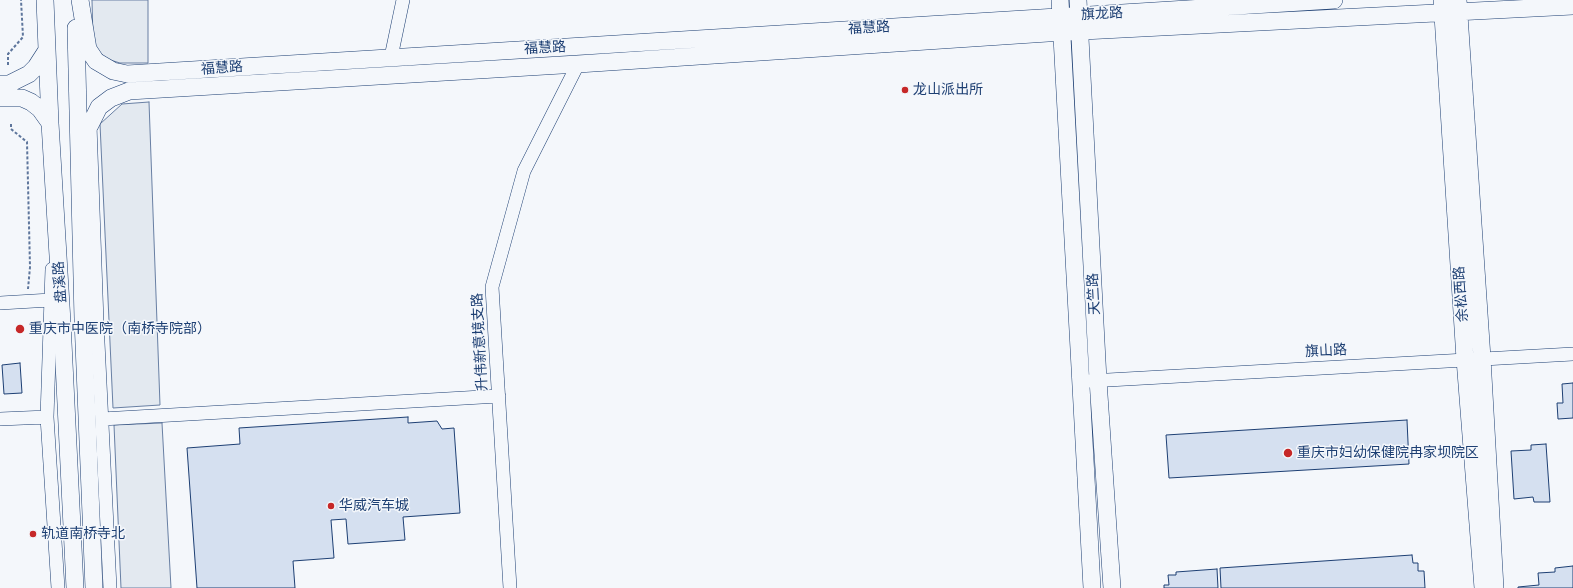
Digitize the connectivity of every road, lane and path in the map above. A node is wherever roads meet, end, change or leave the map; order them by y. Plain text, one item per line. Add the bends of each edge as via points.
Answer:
1 (22, 0) edge
2 (45, 0) edge
3 (75, 0) edge
4 (80, 0) edge
5 (403, 0) edge
6 (1334, 0) edge
7 (1450, 6) edge
8 (1573, 6) edge
9 (1079, 15) edge
10 (1061, 16) edge
11 (88, 48) junction
12 (47, 50) junction
13 (392, 57) junction
14 (578, 64) junction
15 (8, 65) dead end
16 (127, 74) junction
17 (0, 84) edge
18 (129, 91) junction
19 (0, 98) edge
20 (50, 123) junction
21 (11, 124) dead end
22 (90, 124) junction
23 (55, 205) junction
24 (51, 300) junction
25 (26, 302) junction
26 (0, 303) edge
27 (1573, 354) edge
28 (1474, 359) junction
29 (1098, 380) junction
30 (1080, 382) junction
31 (499, 396) junction
32 (47, 417) junction
33 (0, 419) edge
34 (102, 419) junction
35 (58, 588) edge
36 (75, 588) edge
37 (94, 588) edge
38 (110, 588) edge
39 (510, 588) edge
40 (1092, 588) edge
41 (1112, 588) edge
42 (1483, 588) edge
43 (1495, 588) edge

1 - 15 path via 24,37 8,54
2 - 12 main road, 盘溪路
3 - 37 main road, 盘溪路 via 83,319
4 - 11 main road, 福慧路
5 - 13 street
6 - 9 main road, 旗龙路
7 - 8 main road
7 - 9 main road
7 - 28 main road, 余松西路
9 - 10 main road, 福慧路
9 - 29 main road, 天竺路
10 - 13 main road, 福慧路
10 - 14 main road, 福慧路
10 - 30 main road, 天竺路
11 - 16 main road, 福慧路 via 96,61 113,71
11 - 22 main road
12 - 17 main road via 29,74 9,84
12 - 20 main road, 盘溪路
13 - 16 main road, 福慧路
14 - 18 main road, 福慧路
14 - 31 street, 升伟新意境支路 via 524,171 492,287
16 - 18 main road via 120,78 118,83 121,88
18 - 22 main road, 福慧路 via 110,98 99,108
19 - 20 main road via 22,98 31,102
20 - 23 main road, 盘溪路
21 - 25 path via 11,129 27,142 30,267
22 - 34 street
23 - 24 street
23 - 36 main road, 盘溪路
24 - 25 street
24 - 32 street
25 - 26 street
27 - 28 street, 旗山路
28 - 29 street, 旗山路
28 - 42 main road, 余松西路
28 - 43 main road, 余松西路
29 - 30 street, 旗山路
29 - 41 main road, 天竺路
30 - 40 main road, 天竺路
31 - 34 street
31 - 39 street, 升伟新意境支路
32 - 33 street
32 - 35 street
34 - 38 street

